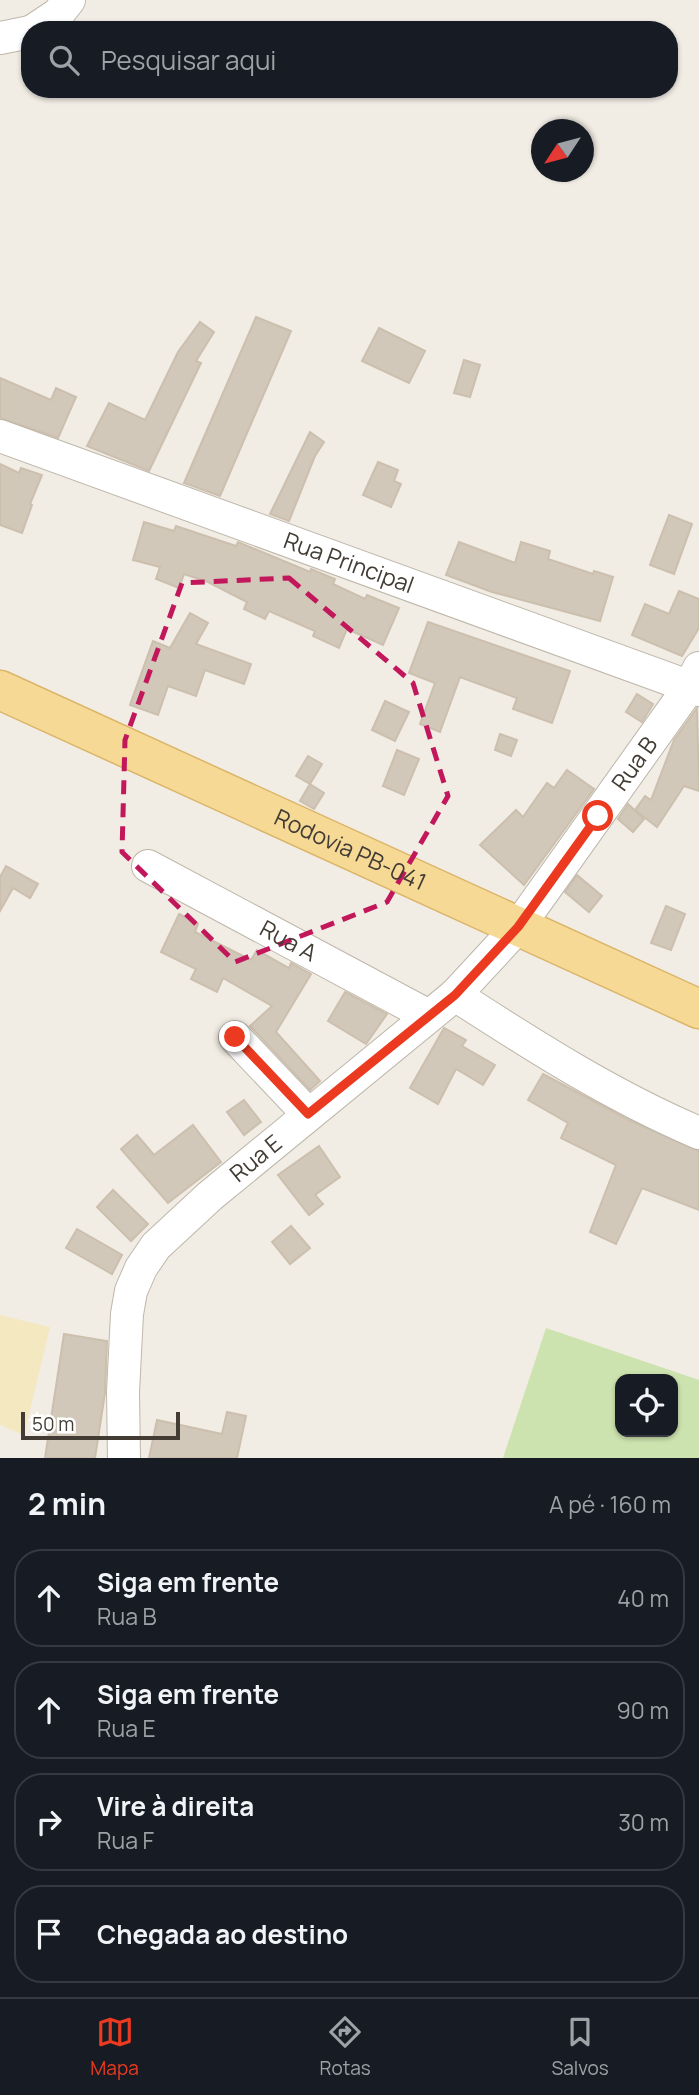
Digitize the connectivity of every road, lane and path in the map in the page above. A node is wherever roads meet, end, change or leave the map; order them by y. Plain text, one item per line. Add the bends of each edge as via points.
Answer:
1 (69, 0) edge
2 (47, 21) edge
3 (21, 33) edge
4 (0, 38) edge
5 (0, 436) edge
6 (696, 681) edge
7 (0, 690) edge
8 (148, 866) dead end
9 (518, 927) junction
10 (455, 995) junction
11 (699, 1009) edge
12 (429, 1016) junction
13 (235, 1037) dead end
14 (308, 1114) junction
15 (699, 1133) edge
16 (124, 1458) edge

1 - 2 street
3 - 4 street
5 - 6 street, Rua Principal
6 - 9 street, Rua B
7 - 9 main road, Rodovia PB-041
8 - 12 street, Rua A
9 - 10 street, Rua E
9 - 11 main road, Rodovia PB-041
10 - 12 street, Rua E
10 - 15 street via 570,1069 642,1109
12 - 14 street, Rua E
13 - 14 street
14 - 16 street, Rua E via 176,1226 141,1268 127,1314

